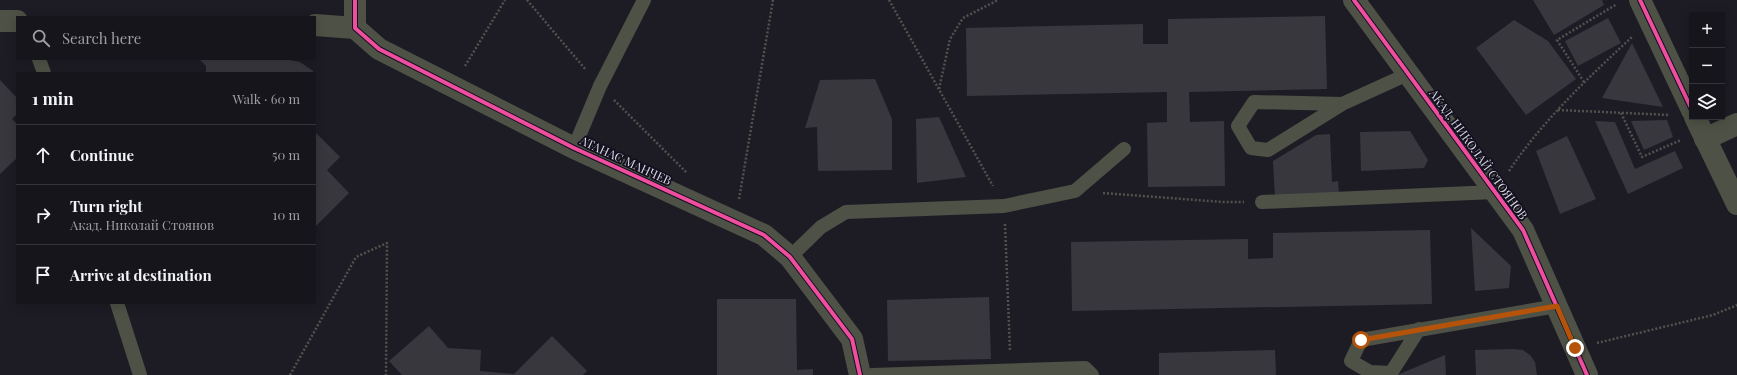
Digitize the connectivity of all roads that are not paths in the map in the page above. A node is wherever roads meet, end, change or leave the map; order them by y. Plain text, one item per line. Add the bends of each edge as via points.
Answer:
1 (355, 0) edge
2 (644, 0) edge
3 (1354, 0) edge
4 (1631, 1) edge
5 (16, 20) edge
6 (0, 21) edge
7 (316, 25) edge
8 (355, 28) junction
9 (39, 60) edge
10 (44, 72) edge
11 (1408, 74) junction
12 (1342, 104) junction
13 (1694, 123) edge
14 (1737, 124) edge
15 (574, 148) junction
16 (1124, 149) dead end
17 (1495, 192) junction
18 (1262, 202) dead end
19 (1737, 204) edge
20 (790, 257) junction
21 (117, 304) edge
22 (1557, 306) junction
23 (1419, 330) junction
24 (140, 375) edge
25 (860, 375) edge
26 (872, 375) edge
27 (1092, 375) edge
28 (1587, 375) edge

1 - 8 street
2 - 15 lane via 600,86
3 - 11 street, АКАД. НИКОЛАЙ СТОЯНОВ
4 - 13 street via 1651,20
5 - 6 street
7 - 8 street
8 - 15 street, АТАНАС МАНЧЕВ via 379,49
9 - 10 lane
11 - 12 lane
11 - 17 street, АКАД. НИКОЛАЙ СТОЯНОВ
12 - 12 lane via 1254,102 1238,126 1250,148 1268,150
13 - 14 street
13 - 19 street
15 - 20 street, АТАНАС МАНЧЕВ via 764,235
16 - 20 lane via 1075,191 1004,206 846,212 821,227
17 - 18 lane
17 - 22 street, АКАД. НИКОЛАЙ СТОЯНОВ via 1523,230
20 - 25 street, АТАНАС МАНЧЕВ via 852,339
21 - 24 lane
22 - 23 lane
22 - 28 street, АКАД. НИКОЛАЙ СТОЯНОВ
23 - 23 lane via 1361,340 1351,361 1370,372 1391,373
26 - 27 lane via 1084,368

